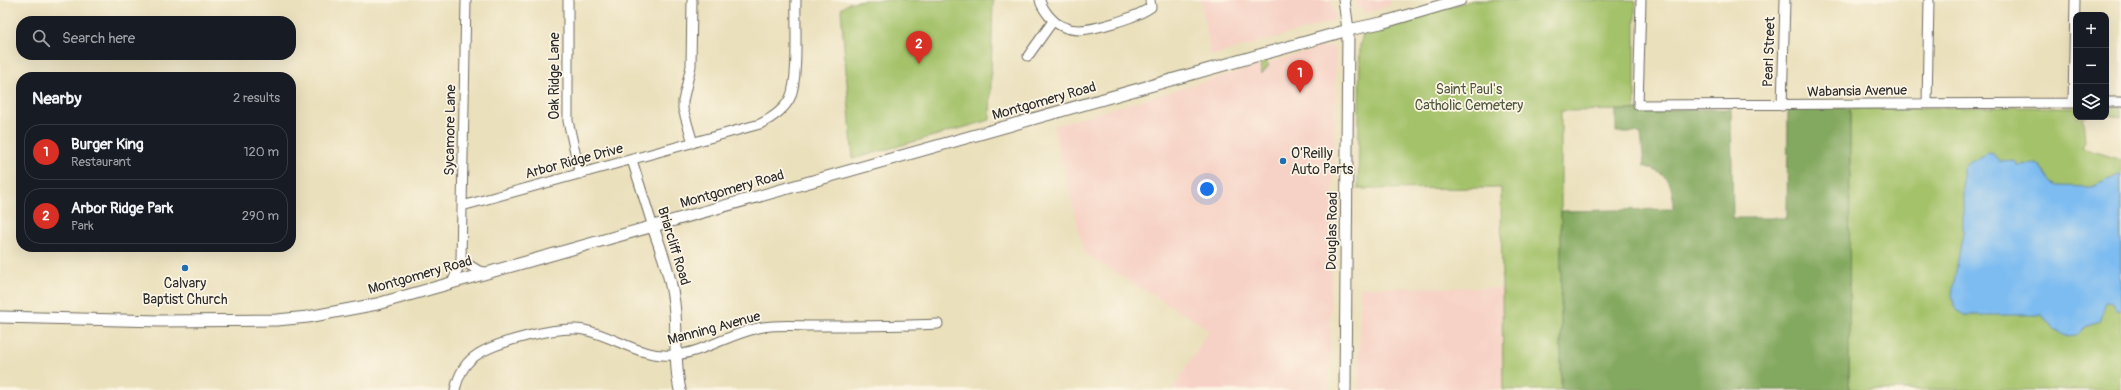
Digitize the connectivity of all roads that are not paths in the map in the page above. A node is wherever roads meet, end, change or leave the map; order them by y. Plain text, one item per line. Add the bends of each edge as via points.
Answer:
1 (466, 0) edge
2 (568, 0) edge
3 (692, 0) edge
4 (796, 0) edge
5 (1040, 0) edge
6 (1150, 0) edge
7 (1344, 0) edge
8 (1460, 0) edge
9 (1641, 0) edge
10 (1784, 0) edge
11 (1929, 0) edge
12 (2075, 0) edge
13 (1053, 21) junction
14 (1348, 30) junction
15 (1028, 56) dead end
16 (2074, 84) edge
17 (2109, 102) edge
18 (2121, 102) edge
19 (2073, 103) edge
20 (1927, 104) junction
21 (1782, 106) junction
22 (693, 142) junction
23 (632, 160) junction
24 (580, 174) junction
25 (462, 206) junction
26 (653, 226) junction
27 (461, 260) junction
28 (485, 272) junction
29 (453, 281) junction
30 (0, 317) edge
31 (938, 324) dead end
32 (675, 355) junction
33 (455, 390) edge
34 (680, 390) edge
35 (1345, 390) edge

1 - 25 street, Sycamore Lane
2 - 24 street, Oak Ridge Lane via 568,121
3 - 22 street via 691,66 683,109
4 - 22 street, Arbor Ridge Drive via 793,89 785,106 760,124
5 - 13 street
6 - 13 street via 1150,7 1141,14 1091,30 1062,28
7 - 14 street, Douglas Road
8 - 14 street, Montgomery Road
9 - 21 street, Wabansia Avenue via 1638,105
10 - 21 street, Pearl Street
11 - 20 street
12 - 16 street
13 - 15 street
14 - 26 street, Montgomery Road
14 - 35 street, Douglas Road
17 - 18 street
19 - 20 street, Wabansia Avenue
20 - 21 street, Wabansia Avenue
22 - 23 street, Arbor Ridge Drive
23 - 24 street, Arbor Ridge Drive
23 - 26 street, Briarcliff Road
24 - 25 street, Arbor Ridge Drive
25 - 27 street, Sycamore Lane
26 - 28 street, Montgomery Road
26 - 32 street, Briarcliff Road via 672,289
27 - 28 street via 478,271
27 - 29 street, Sycamore Lane
28 - 29 street, Montgomery Road
29 - 30 street, Montgomery Road via 377,304 308,317 238,321 160,321
31 - 32 street, Manning Avenue via 763,327
32 - 33 street, Manning Avenue via 645,352 585,330 562,329 486,349 468,362
32 - 34 street, Briarcliff Road

